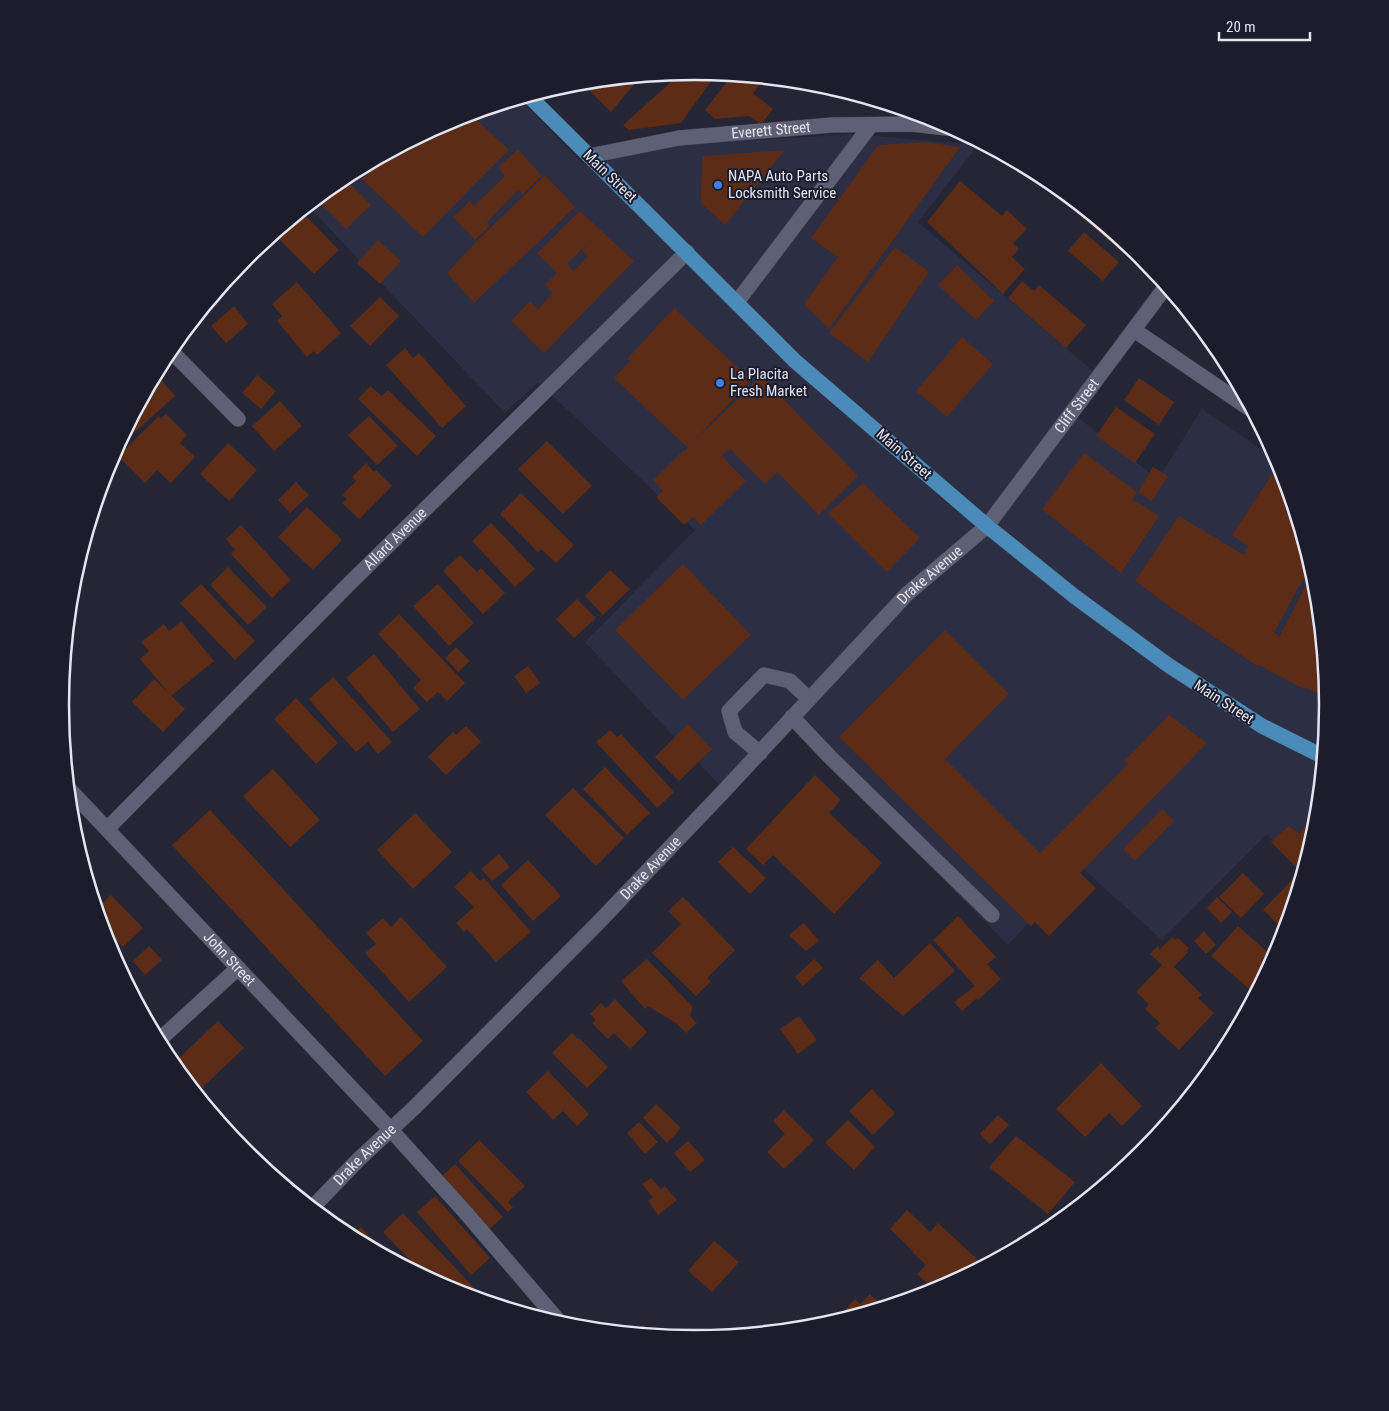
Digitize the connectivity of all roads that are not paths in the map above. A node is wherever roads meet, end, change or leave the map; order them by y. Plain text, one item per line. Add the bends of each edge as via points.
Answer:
1 (534, 101) edge
2 (871, 124) junction
3 (932, 126) edge
4 (589, 156) junction
5 (687, 252) junction
6 (1162, 290) edge
7 (737, 302) junction
8 (1134, 330) junction
9 (176, 356) edge
10 (1241, 402) edge
11 (238, 419) dead end
12 (987, 526) junction
13 (810, 699) junction
14 (792, 717) junction
15 (760, 753) junction
16 (1318, 754) edge
17 (76, 796) edge
18 (107, 829) junction
19 (992, 915) dead end
20 (238, 968) junction
21 (164, 1036) edge
22 (391, 1130) junction
23 (316, 1204) edge
24 (553, 1315) edge

1 - 4 main road, Main Street
2 - 3 street, Everett Street
2 - 4 street, Everett Street via 679,138
2 - 7 street
4 - 5 main road, Main Street
5 - 7 main road, Main Street
5 - 18 street, Allard Avenue via 357,576
6 - 8 street, Cliff Street
7 - 12 main road, Main Street via 796,361
8 - 10 street
8 - 12 street, Cliff Street
9 - 11 street
12 - 13 street, Drake Avenue via 907,594
12 - 16 main road, Main Street via 1074,596 1168,665 1262,726
13 - 14 street, Drake Avenue
13 - 15 street via 790,681 764,675 729,711 735,732
14 - 15 street, Drake Avenue
14 - 19 street
15 - 22 street, Drake Avenue via 597,924
17 - 18 street, John Street
18 - 20 street, John Street
20 - 21 street
20 - 22 street, John Street
22 - 23 street, Drake Avenue
22 - 24 street, John Street

